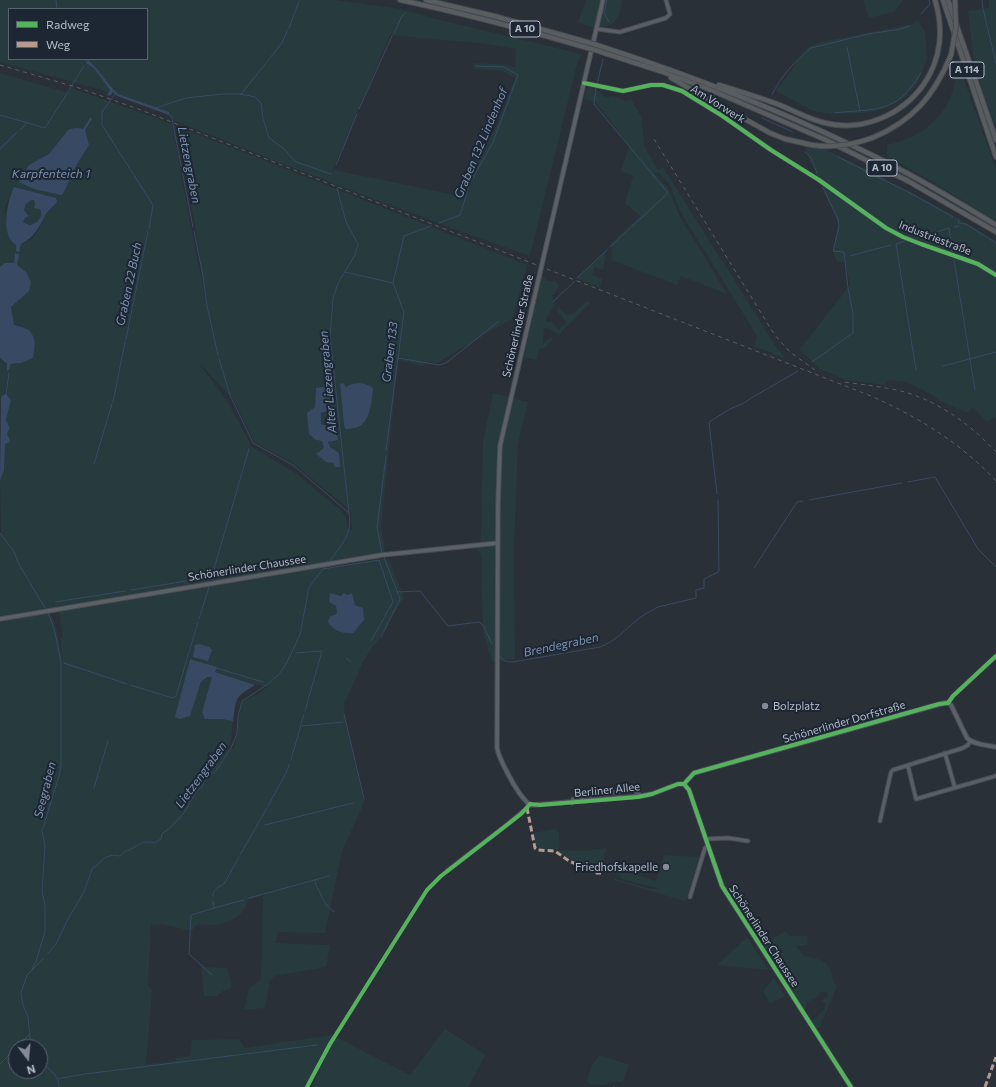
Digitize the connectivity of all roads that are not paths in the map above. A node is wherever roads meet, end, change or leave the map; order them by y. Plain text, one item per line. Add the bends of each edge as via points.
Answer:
1 (400, 0) edge
2 (426, 0) edge
3 (603, 0) edge
4 (666, 0) edge
5 (935, 0) edge
6 (943, 0) edge
7 (948, 0) edge
8 (955, 0) edge
9 (597, 29) junction
10 (663, 72) junction
11 (699, 80) junction
12 (584, 83) junction
13 (996, 140) edge
14 (996, 157) edge
15 (829, 188) joint
16 (996, 225) edge
17 (996, 232) edge
18 (996, 275) edge
19 (498, 544) junction
20 (0, 618) edge
21 (996, 656) edge
22 (948, 703) junction
23 (970, 741) junction
24 (996, 746) edge
25 (945, 753) junction
26 (908, 766) junction
27 (996, 776) edge
28 (684, 784) junction
29 (954, 788) junction
30 (641, 796) junction
31 (572, 803) junction
32 (530, 804) junction
33 (880, 821) dead end
34 (706, 839) junction
35 (748, 841) dead end
36 (708, 846) junction
37 (447, 871) dead end
38 (690, 897) dead end
39 (851, 1087) edge

1 - 10 highway, A 10, bridge via 468,15 596,50
2 - 11 highway, A 10, bridge via 597,45
3 - 9 main road, Schönerlinder Straße
4 - 9 street via 670,14 666,18 620,32
5 - 11 highway via 940,40 938,54 928,78 902,107 872,122 852,125 825,123 766,100
6 - 14 highway, A 114
7 - 13 highway, A 114
8 - 10 highway, bridge via 956,27 951,55 939,80 921,106 892,129 855,143 838,146 812,145 785,139 754,125
9 - 12 main road, Schönerlinder Straße
10 - 17 highway, A 10 via 833,143 908,181
11 - 16 highway, A 10 via 886,162
12 - 15 street, Am Vorwerk via 623,91 651,85 678,89
12 - 19 main road, Schönerlinder Straße via 501,440
15 - 18 street, Industriestraße via 869,217 903,237 978,264
19 - 20 main road, Schönerlinder Chaussee via 382,555
19 - 32 main road, Schönerlinder Straße via 497,748 504,766 523,798
21 - 22 street
22 - 23 main road
22 - 28 main road, Schönerlinder Dorfstraße via 694,773
23 - 24 main road
23 - 25 street via 965,747
25 - 26 street
25 - 29 street
26 - 29 street via 916,799
26 - 33 street via 893,770
27 - 29 street
28 - 30 main road, Berliner Allee
28 - 34 main road, Schönerlinder Chaussee via 689,790
30 - 31 main road, Berliner Allee
30 - 31 street, Berliner Allee via 633,789 573,799
31 - 32 main road, Berliner Allee via 540,806
32 - 37 street
34 - 35 street via 728,838
34 - 36 main road, Schönerlinder Chaussee
36 - 38 street via 705,848
36 - 39 main road, Schönerlinder Chaussee via 729,898

